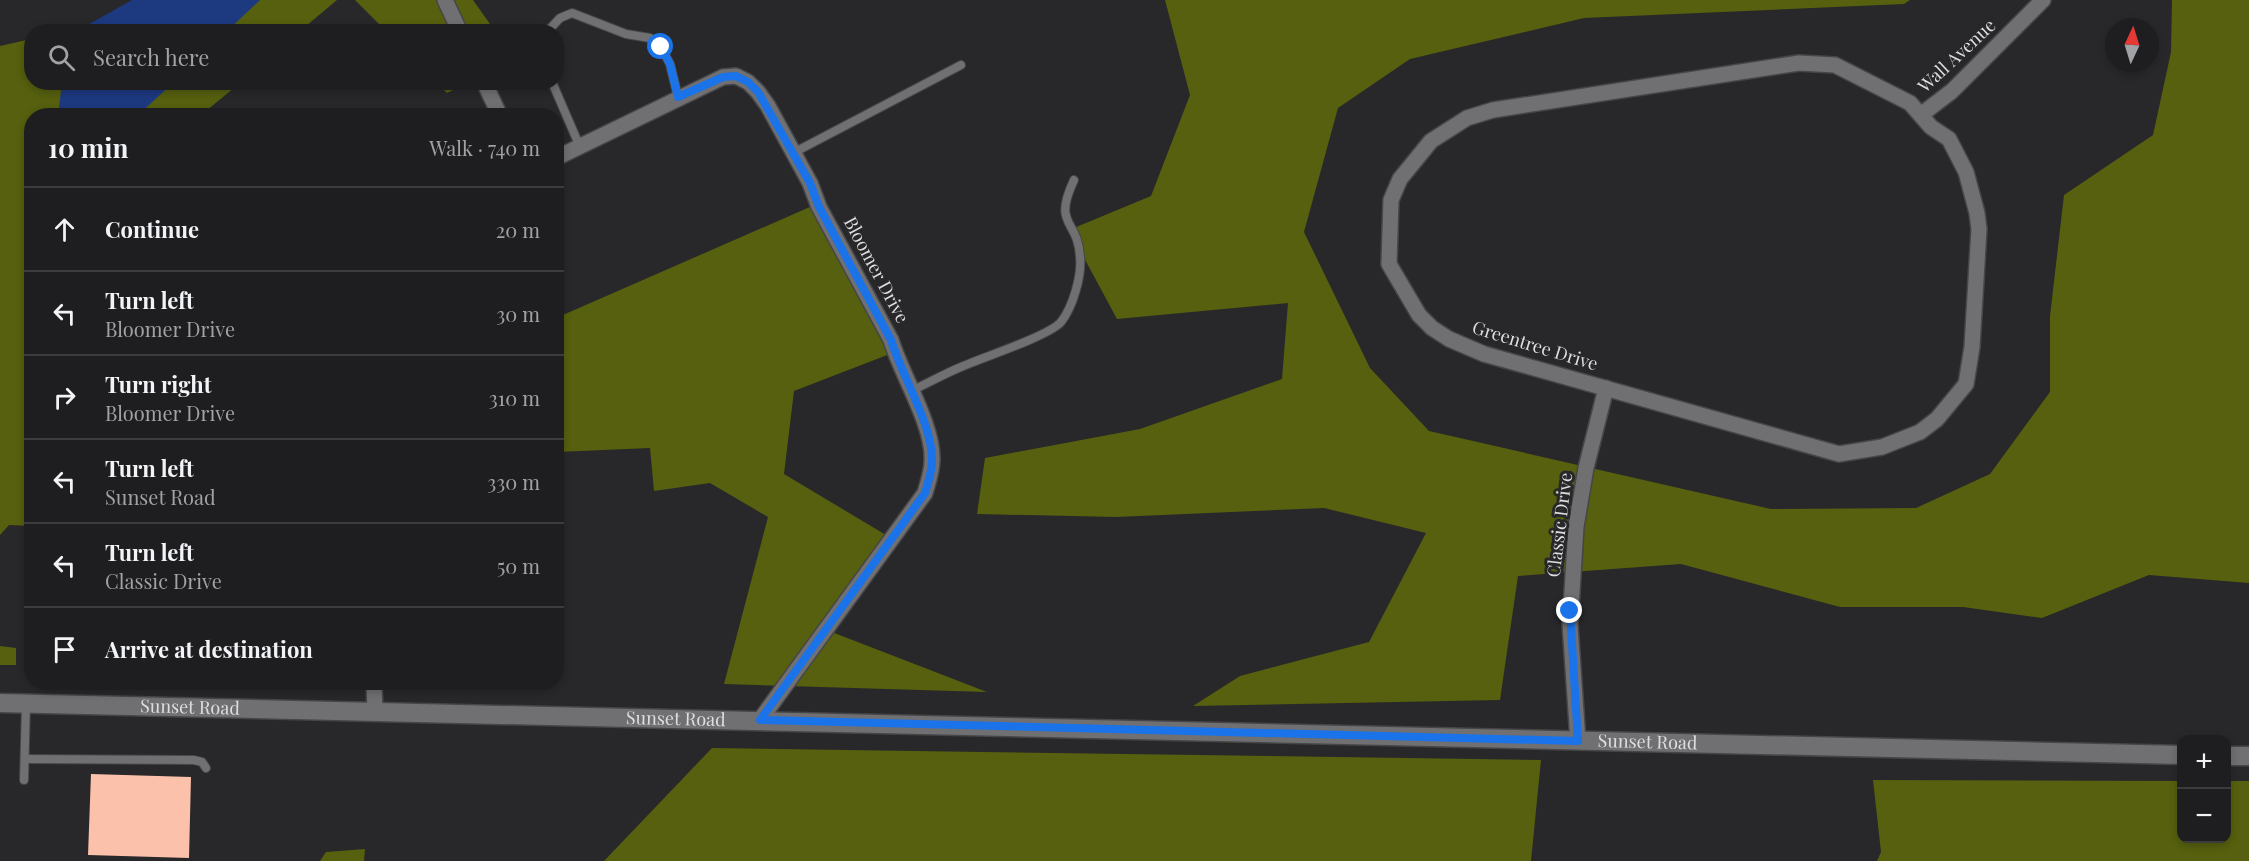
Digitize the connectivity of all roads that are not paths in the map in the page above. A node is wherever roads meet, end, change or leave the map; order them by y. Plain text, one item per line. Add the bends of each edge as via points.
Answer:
1 (445, 0) edge
2 (2043, 0) edge
3 (456, 24) edge
4 (554, 24) edge
5 (960, 65) dead end
6 (488, 90) edge
7 (555, 90) edge
8 (678, 97) junction
9 (496, 108) edge
10 (563, 108) edge
11 (564, 110) edge
12 (1922, 114) junction
13 (580, 147) junction
14 (793, 153) junction
15 (564, 154) edge
16 (1074, 180) dead end
17 (1606, 388) junction
18 (911, 392) junction
19 (374, 690) edge
20 (0, 703) edge
21 (26, 704) junction
22 (375, 711) junction
23 (760, 720) junction
24 (1578, 741) junction
25 (2177, 755) edge
26 (2231, 756) edge
27 (2249, 756) edge
28 (25, 759) junction
29 (206, 768) dead end
30 (24, 780) dead end

1 - 3 street
2 - 12 street, Wall Avenue via 1952,91
4 - 8 lane via 572,13 626,34 650,38 661,47 670,64
5 - 14 lane
6 - 9 street
7 - 10 lane
8 - 13 street, Bloomer Drive
8 - 14 street, Bloomer Drive via 723,77 736,76 758,92
11 - 13 lane
12 - 17 street, Greentree Drive via 1931,128 1949,139 1961,160 1974,200 1978,230 1972,347 1966,384 1937,419 1902,441 1839,454
12 - 17 street, Greentree Drive via 1910,103 1835,65 1798,63 1493,110 1467,118 1431,141 1400,179 1391,200 1389,264 1419,315 1449,339 1485,354
13 - 15 street, Bloomer Drive
14 - 18 street, Bloomer Drive via 891,340
16 - 18 lane via 1064,213 1078,242 1081,268 1061,322
17 - 24 street, Classic Drive via 1576,527 1570,624
18 - 23 street, Bloomer Drive via 933,459 925,493
19 - 22 street
20 - 21 street, Sunset Road
21 - 22 street, Sunset Road
21 - 28 lane
22 - 23 street, Sunset Road
23 - 24 street, Sunset Road
24 - 25 street, Sunset Road
26 - 27 street
28 - 29 lane via 194,759
28 - 30 lane

